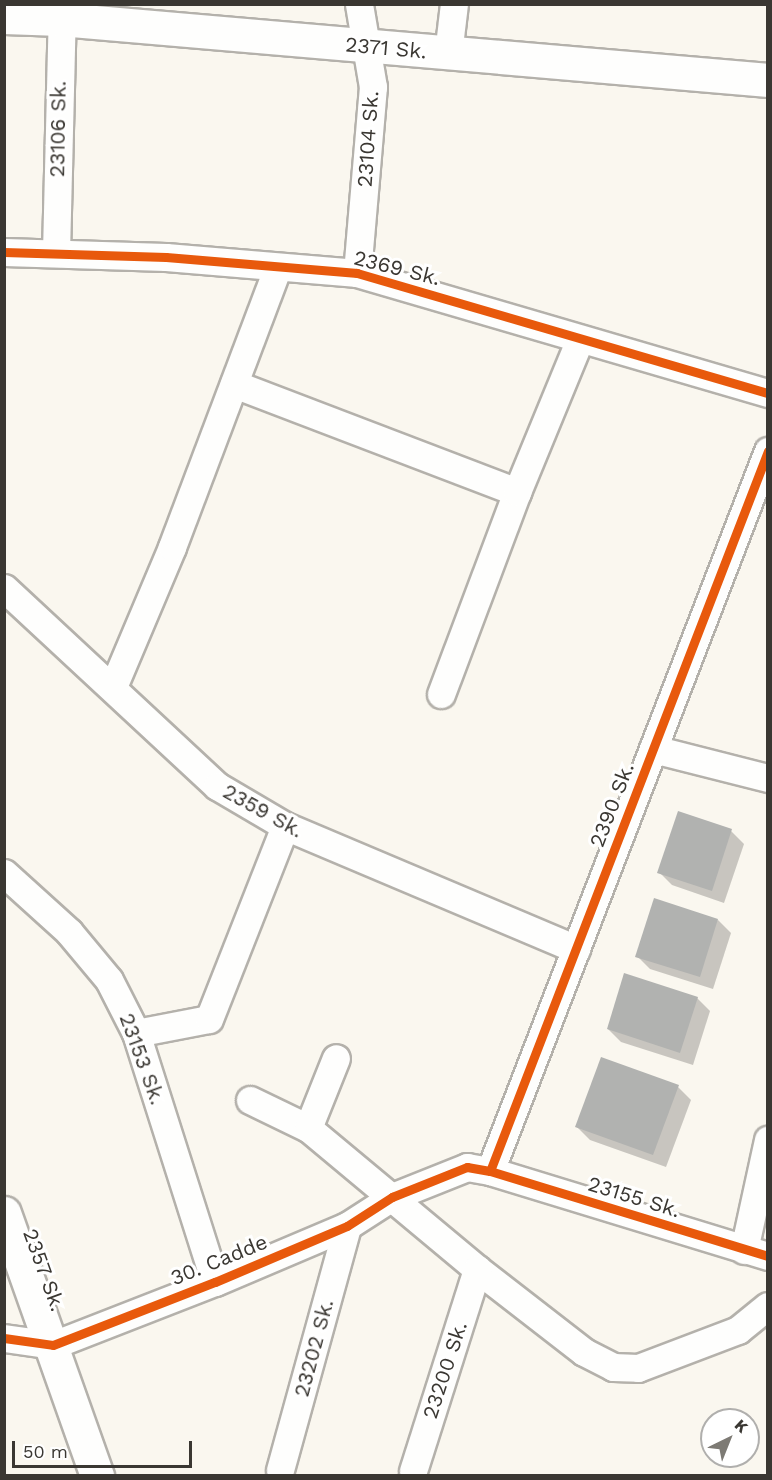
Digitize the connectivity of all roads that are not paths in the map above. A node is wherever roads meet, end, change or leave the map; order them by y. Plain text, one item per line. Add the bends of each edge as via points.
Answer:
1 (359, 4) edge
2 (454, 4) edge
3 (61, 12) edge
4 (4, 17) edge
5 (366, 46) junction
6 (448, 54) junction
7 (768, 80) edge
8 (4, 252) edge
9 (56, 253) junction
10 (279, 267) junction
11 (357, 273) junction
12 (580, 339) junction
13 (234, 384) junction
14 (768, 393) edge
15 (768, 451) edge
16 (517, 492) junction
17 (4, 588) edge
18 (113, 687) junction
19 (441, 694) dead end
20 (653, 749) junction
21 (768, 778) edge
22 (285, 826) junction
23 (4, 873) edge
24 (576, 949) junction
25 (136, 1033) junction
26 (336, 1058) dead end
27 (250, 1100) dead end
28 (308, 1128) junction
29 (768, 1140) edge
30 (490, 1171) junction
31 (393, 1197) junction
32 (4, 1213) edge
33 (347, 1226) junction
34 (756, 1253) edge
35 (477, 1269) junction
36 (215, 1282) junction
37 (768, 1306) edge
38 (4, 1338) edge
39 (52, 1345) junction
40 (280, 1470) dead end
41 (413, 1471) dead end
42 (97, 1476) edge

1 - 5 street, 23104 Sk.
2 - 6 street
3 - 4 street, 2371 Sk.
3 - 5 street, 2371 Sk.
3 - 9 street, 23106 Sk.
5 - 6 street, 2371 Sk.
5 - 11 street, 23104 Sk. via 374,87
6 - 7 street, 2371 Sk.
8 - 9 street, 2369 Sk.
9 - 10 street, 2369 Sk.
10 - 11 street, 2369 Sk.
10 - 13 street
11 - 12 street, 2369 Sk.
12 - 14 street, 2369 Sk.
12 - 16 street
13 - 16 street
13 - 18 street
15 - 20 street, 2390 Sk.
16 - 19 street
17 - 18 street, 2359 Sk.
18 - 22 street, 2359 Sk. via 217,786
20 - 21 street
20 - 24 street, 2390 Sk.
22 - 24 street, 2359 Sk.
22 - 25 street via 209,1018
23 - 25 street, 23153 Sk. via 69,932 110,980
24 - 30 street, 2390 Sk.
25 - 36 street, 23153 Sk.
26 - 28 street
27 - 28 street
28 - 31 street
29 - 34 street
30 - 31 street via 467,1167
30 - 34 street, 23155 Sk.
31 - 33 street, 30. Cadde
31 - 35 street
32 - 39 street, 2357 Sk.
33 - 36 street, 30. Cadde
33 - 40 street, 23202 Sk.
35 - 37 street via 584,1352 614,1367 638,1368 738,1330
35 - 41 street, 23200 Sk.
36 - 39 street, 30. Cadde
38 - 39 street
39 - 42 street, 2357 Sk.

